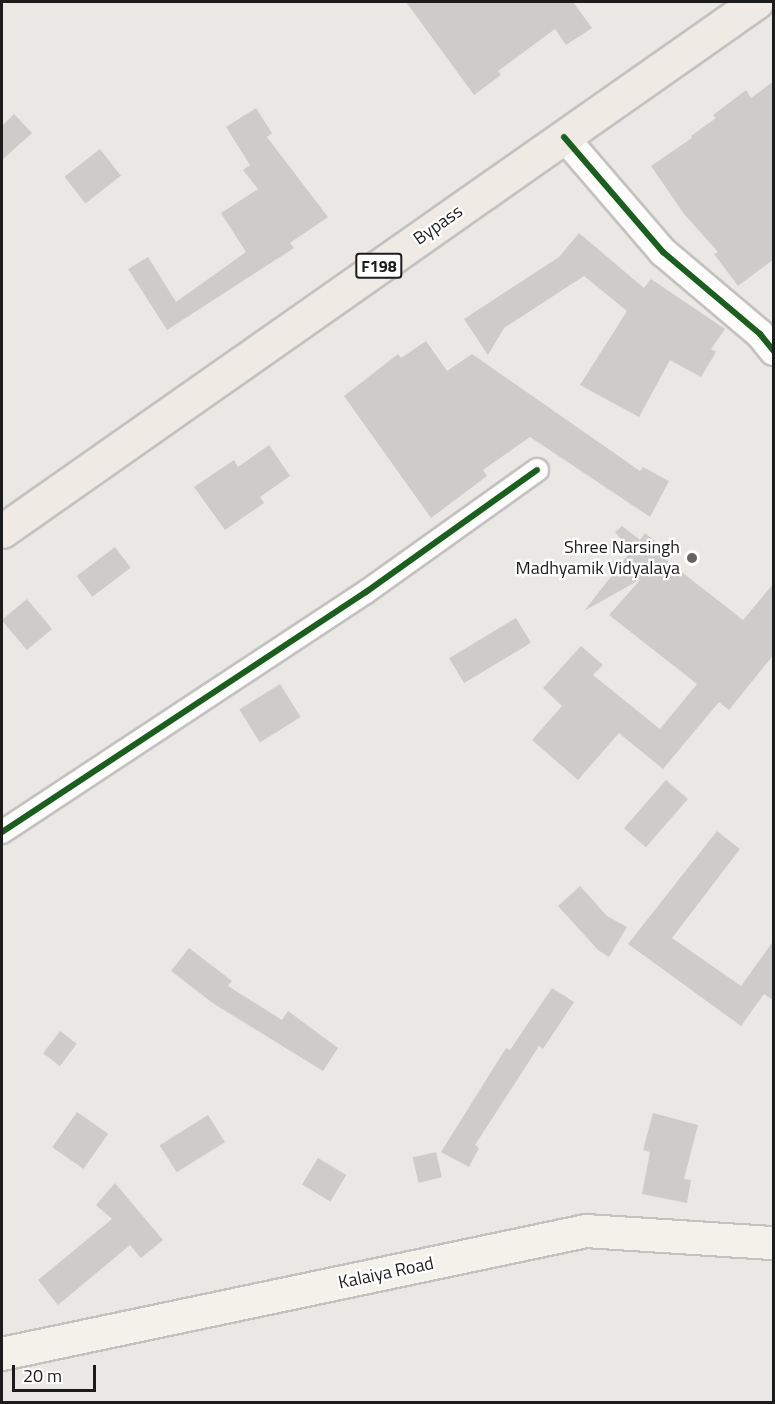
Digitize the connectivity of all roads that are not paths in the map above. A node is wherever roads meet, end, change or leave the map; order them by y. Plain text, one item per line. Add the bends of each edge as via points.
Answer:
1 (739, 6) edge
2 (564, 136) junction
3 (769, 336) edge
4 (537, 470) dead end
5 (2, 531) edge
6 (2, 832) edge
7 (774, 1244) edge
8 (2, 1354) edge

1 - 2 main road, Bypass / F198
2 - 3 street via 663,252
2 - 5 main road, Bypass / F198
4 - 6 street via 366,592
7 - 8 main road, Kalaiya Road via 585,1230

